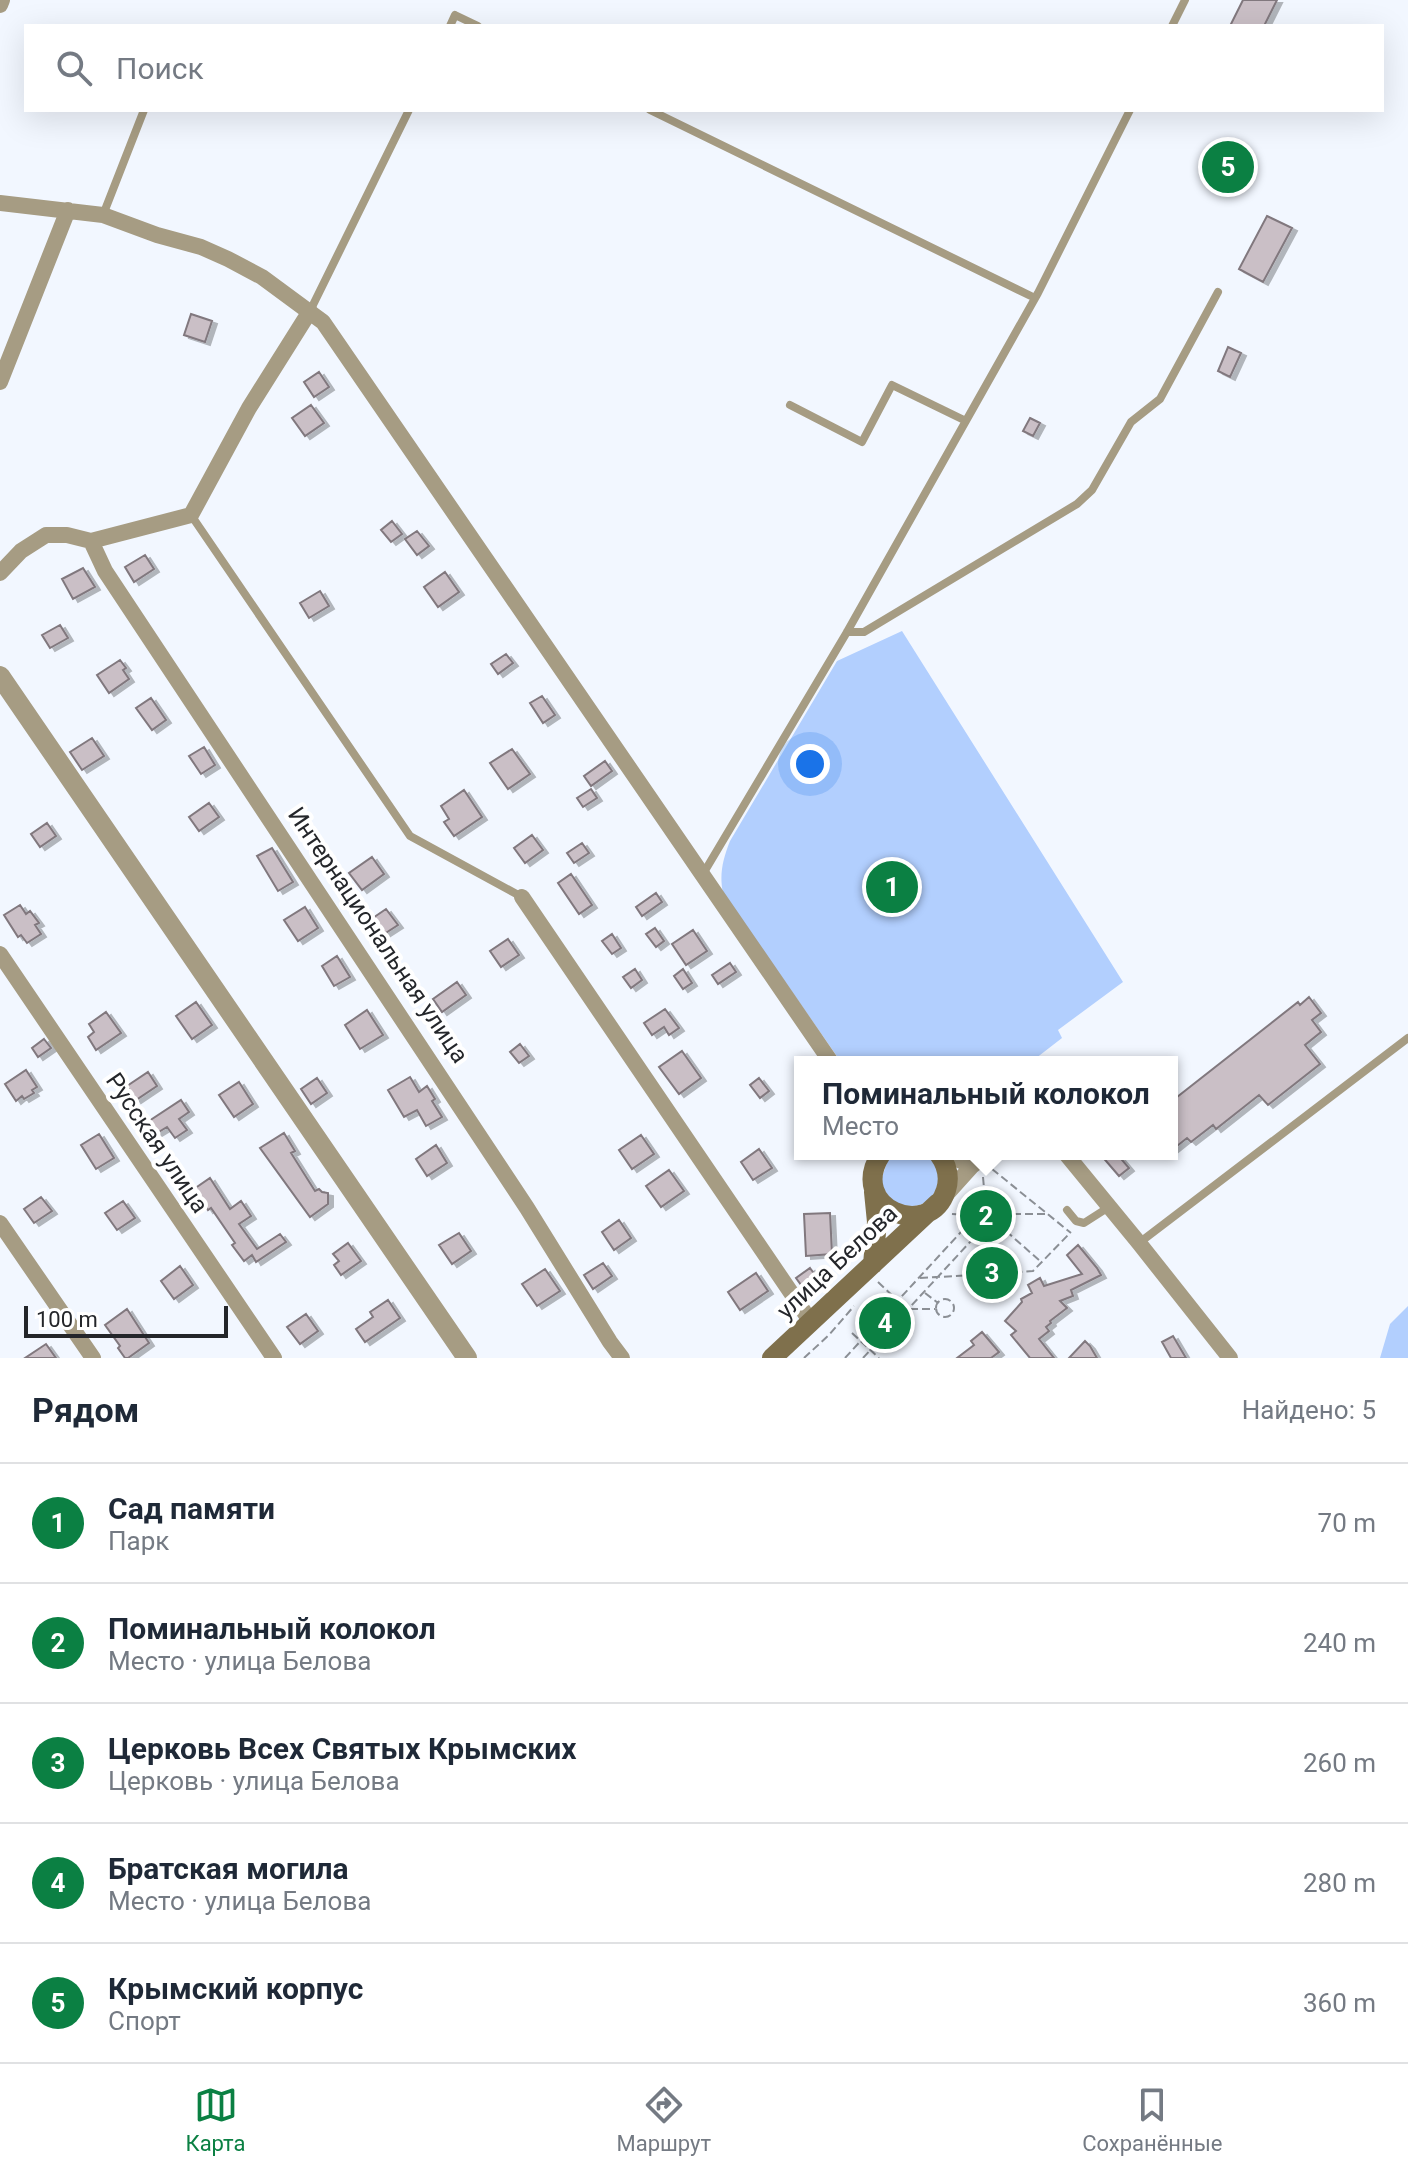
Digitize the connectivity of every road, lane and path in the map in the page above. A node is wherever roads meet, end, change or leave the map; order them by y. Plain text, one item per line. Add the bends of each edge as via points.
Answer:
1 (1185, 0) edge
2 (451, 24) edge
3 (474, 24) edge
4 (1173, 24) edge
5 (143, 112) edge
6 (408, 112) edge
7 (654, 112) edge
8 (1129, 112) edge
9 (0, 203) edge
10 (68, 210) junction
11 (103, 215) junction
12 (1218, 292) dead end
13 (1035, 298) junction
14 (310, 311) junction
15 (0, 382) edge
16 (790, 405) dead end
17 (966, 421) junction
18 (191, 515) junction
19 (91, 541) junction
20 (0, 573) edge
21 (847, 632) junction
22 (0, 676) edge
23 (703, 874) junction
24 (522, 897) joint
25 (0, 954) edge
26 (1408, 1038) edge
27 (827, 1056) edge
28 (870, 1160) edge
29 (878, 1160) edge
30 (942, 1160) edge
31 (1071, 1160) edge
32 (979, 1163) edge
33 (872, 1178) junction
34 (985, 1200) junction
35 (1109, 1206) junction
36 (944, 1209) junction
37 (1067, 1210) dead end
38 (1001, 1214) junction
39 (1047, 1214) junction
40 (971, 1215) junction
41 (972, 1220) junction
42 (0, 1223) edge
43 (997, 1223) junction
44 (1084, 1223) junction
45 (984, 1229) junction
46 (1070, 1233) junction
47 (1139, 1243) junction
48 (989, 1258) junction
49 (1041, 1262) junction
50 (874, 1272) junction
51 (1007, 1273) junction
52 (974, 1275) junction
53 (938, 1277) junction
54 (919, 1278) junction
55 (924, 1292) junction
56 (898, 1300) junction
57 (938, 1303) junction
58 (909, 1309) junction
59 (936, 1309) junction
60 (811, 1322) junction
61 (852, 1333) dead end
62 (861, 1341) junction
63 (871, 1350) junction
64 (809, 1354) dead end
65 (93, 1358) edge
66 (274, 1358) edge
67 (467, 1358) edge
68 (622, 1358) edge
69 (772, 1358) edge
70 (813, 1358) edge
71 (845, 1358) edge
72 (863, 1358) edge
73 (879, 1358) edge
74 (1230, 1358) edge

1 - 4 lane
2 - 3 lane via 455,15
5 - 11 lane
6 - 14 lane
7 - 13 lane
8 - 13 lane
9 - 10 street
10 - 11 street
10 - 15 street
11 - 14 street via 228,259
12 - 21 lane via 1160,399 1131,422 1092,490 1077,504 864,632
13 - 17 lane
14 - 18 street
14 - 23 street via 323,322
16 - 17 lane via 862,442 892,385
17 - 21 lane
18 - 19 street
18 - 24 lane via 410,836
19 - 20 street via 46,535
19 - 68 street, Интернациональная улица via 105,571
21 - 23 lane
22 - 67 street
23 - 27 street
24 - 60 street
25 - 66 street, Русская улица
26 - 47 lane
28 - 33 street
29 - 33 main road
30 - 36 main road via 948,1178
31 - 35 street
32 - 34 path
32 - 36 street
32 - 39 path
33 - 36 main road via 882,1203 897,1213
33 - 50 main road via 877,1222
34 - 38 path via 997,1205
34 - 40 path via 975,1204
35 - 44 lane
35 - 47 street
36 - 40 path
36 - 50 main road, улица Белова
37 - 44 lane
38 - 39 path
38 - 43 path
39 - 46 path
40 - 41 path
41 - 45 path
41 - 54 path
42 - 65 street
43 - 45 path
43 - 49 path
44 - 46 path
45 - 48 path
45 - 53 path
46 - 49 path
47 - 74 street
48 - 51 path via 1006,1256
48 - 52 path via 977,1258
49 - 51 path via 1033,1271
50 - 56 path
50 - 60 main road, улица Белова
51 - 52 path via 1008,1288 979,1290
52 - 53 path
53 - 54 path
53 - 55 path
54 - 56 path
55 - 57 path
55 - 58 path
56 - 62 path
57 - 59 path
57 - 59 path via 951,1301 954,1312 946,1317
58 - 59 path
58 - 63 path
60 - 69 main road, улица Белова
61 - 62 path
62 - 63 path
62 - 71 path
63 - 72 path
63 - 73 path
64 - 70 path

